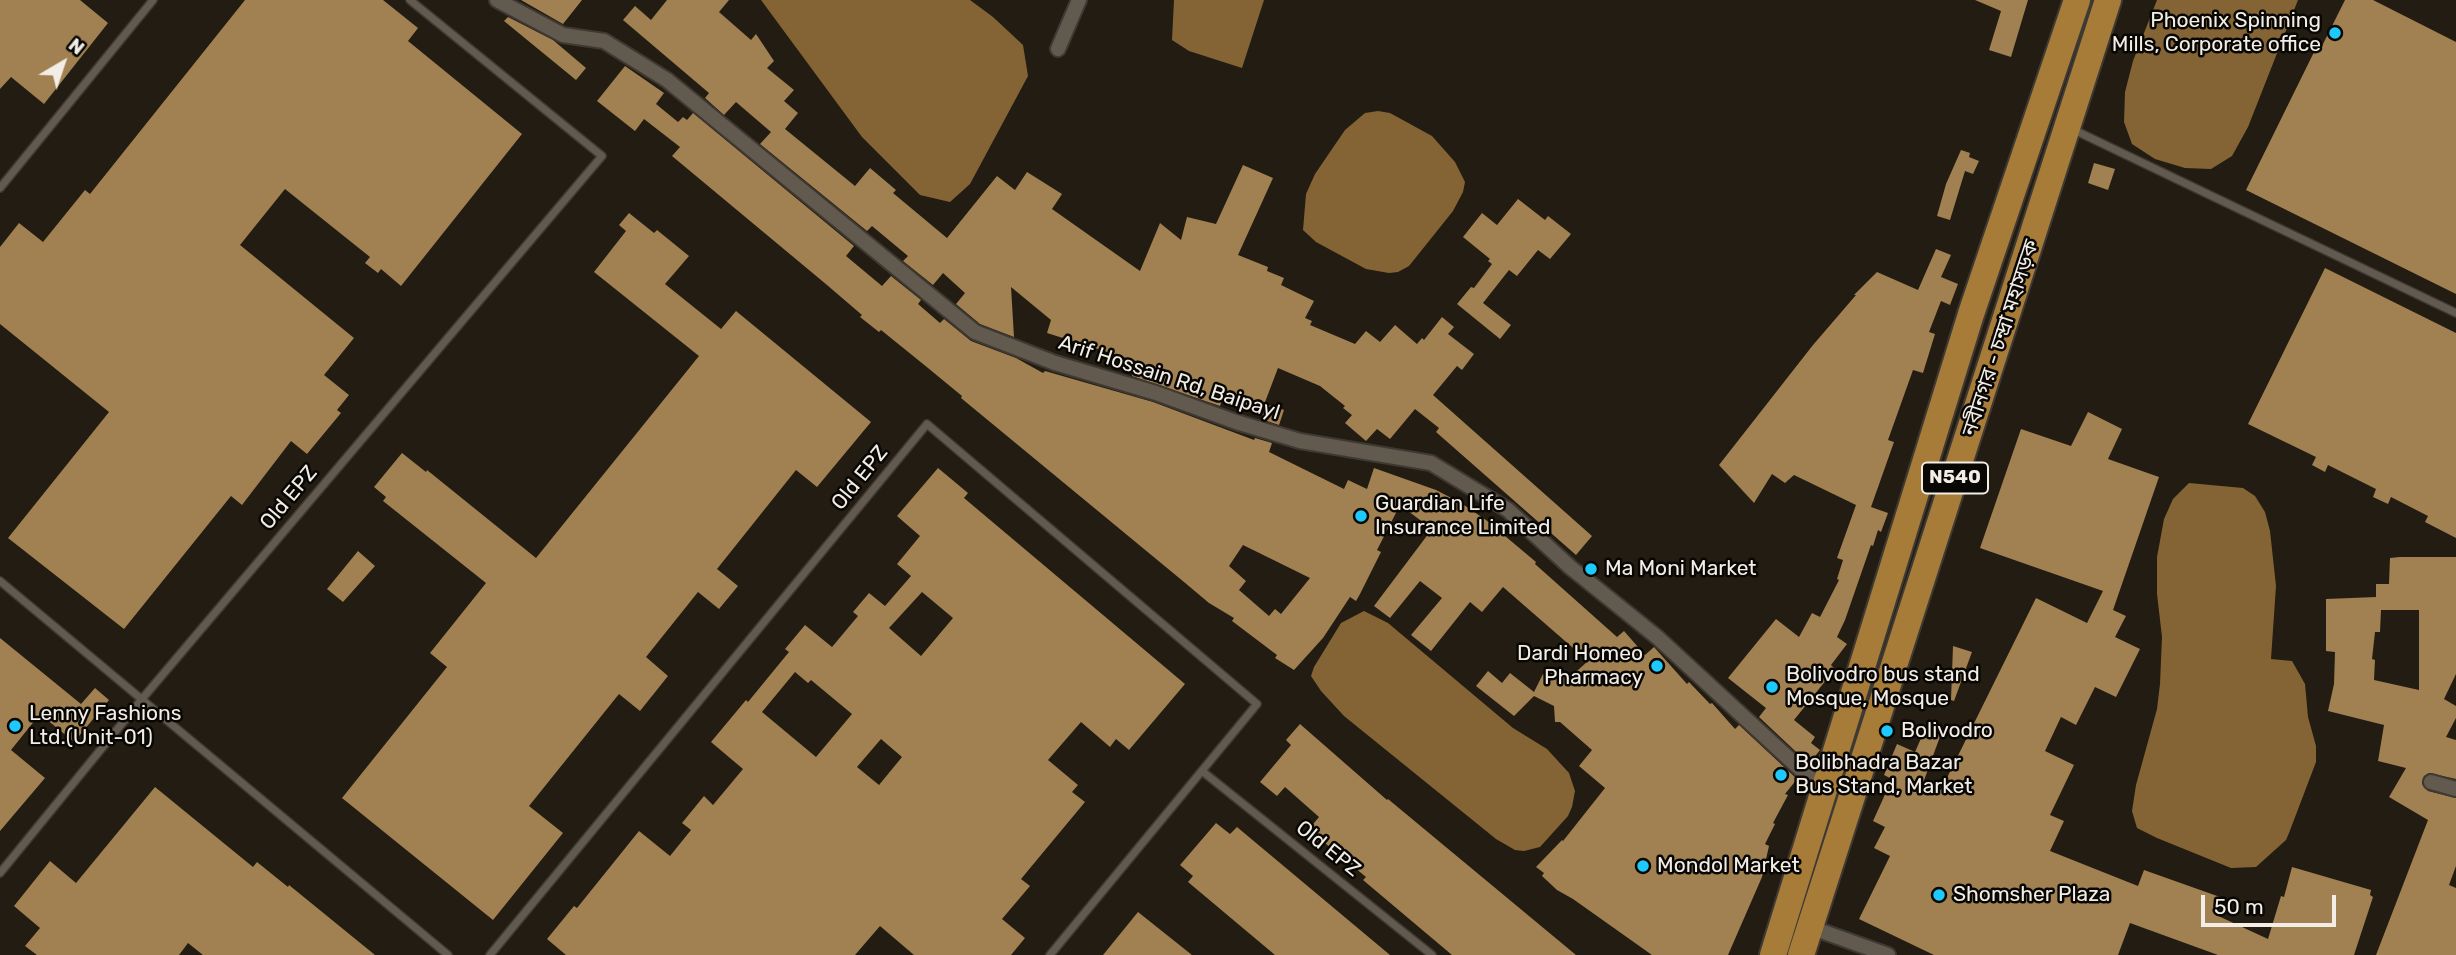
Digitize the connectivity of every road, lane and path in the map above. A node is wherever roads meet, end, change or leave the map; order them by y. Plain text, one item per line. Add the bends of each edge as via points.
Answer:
1 (153, 0) edge
2 (410, 0) edge
3 (497, 0) edge
4 (1079, 0) edge
5 (2077, 0) edge
6 (2108, 0) edge
7 (1058, 50) dead end
8 (2068, 127) junction
9 (0, 188) edge
10 (2456, 313) edge
11 (0, 581) edge
12 (142, 699) junction
13 (1202, 771) junction
14 (2431, 782) dead end
15 (1822, 789) junction
16 (2456, 789) edge
17 (0, 873) edge
18 (1810, 927) junction
19 (448, 955) edge
20 (490, 955) edge
21 (1050, 955) edge
22 (1432, 955) edge
23 (1773, 955) edge
24 (1801, 955) edge
25 (1888, 955) edge

1 - 9 lane
2 - 12 lane, Old EPZ via 602,156
3 - 15 street, Arif Hossain Rd, Baipayl via 563,35 604,41 667,80 975,332 1043,359 1300,441 1431,463 1508,510 1657,637
4 - 7 street
5 - 15 highway, নবীনগর - চন্দ্রা মহাসড়ক / N540 via 1971,314
6 - 8 highway, নবীনগর - চন্দ্রা মহাসড়ক / N540
8 - 10 lane
8 - 18 highway, নবীনগর - চন্দ্রা মহাসড়ক / N540
11 - 12 lane
12 - 17 lane, Old EPZ
12 - 19 lane
13 - 20 lane, Old EPZ via 1257,704 927,424
13 - 21 lane, Old EPZ
13 - 22 lane, Old EPZ
14 - 16 street
15 - 23 highway, নবীনগর - চন্দ্রা মহাসড়ক / N540
18 - 24 highway, নবীনগর - চন্দ্রা মহাসড়ক / N540
18 - 25 street

